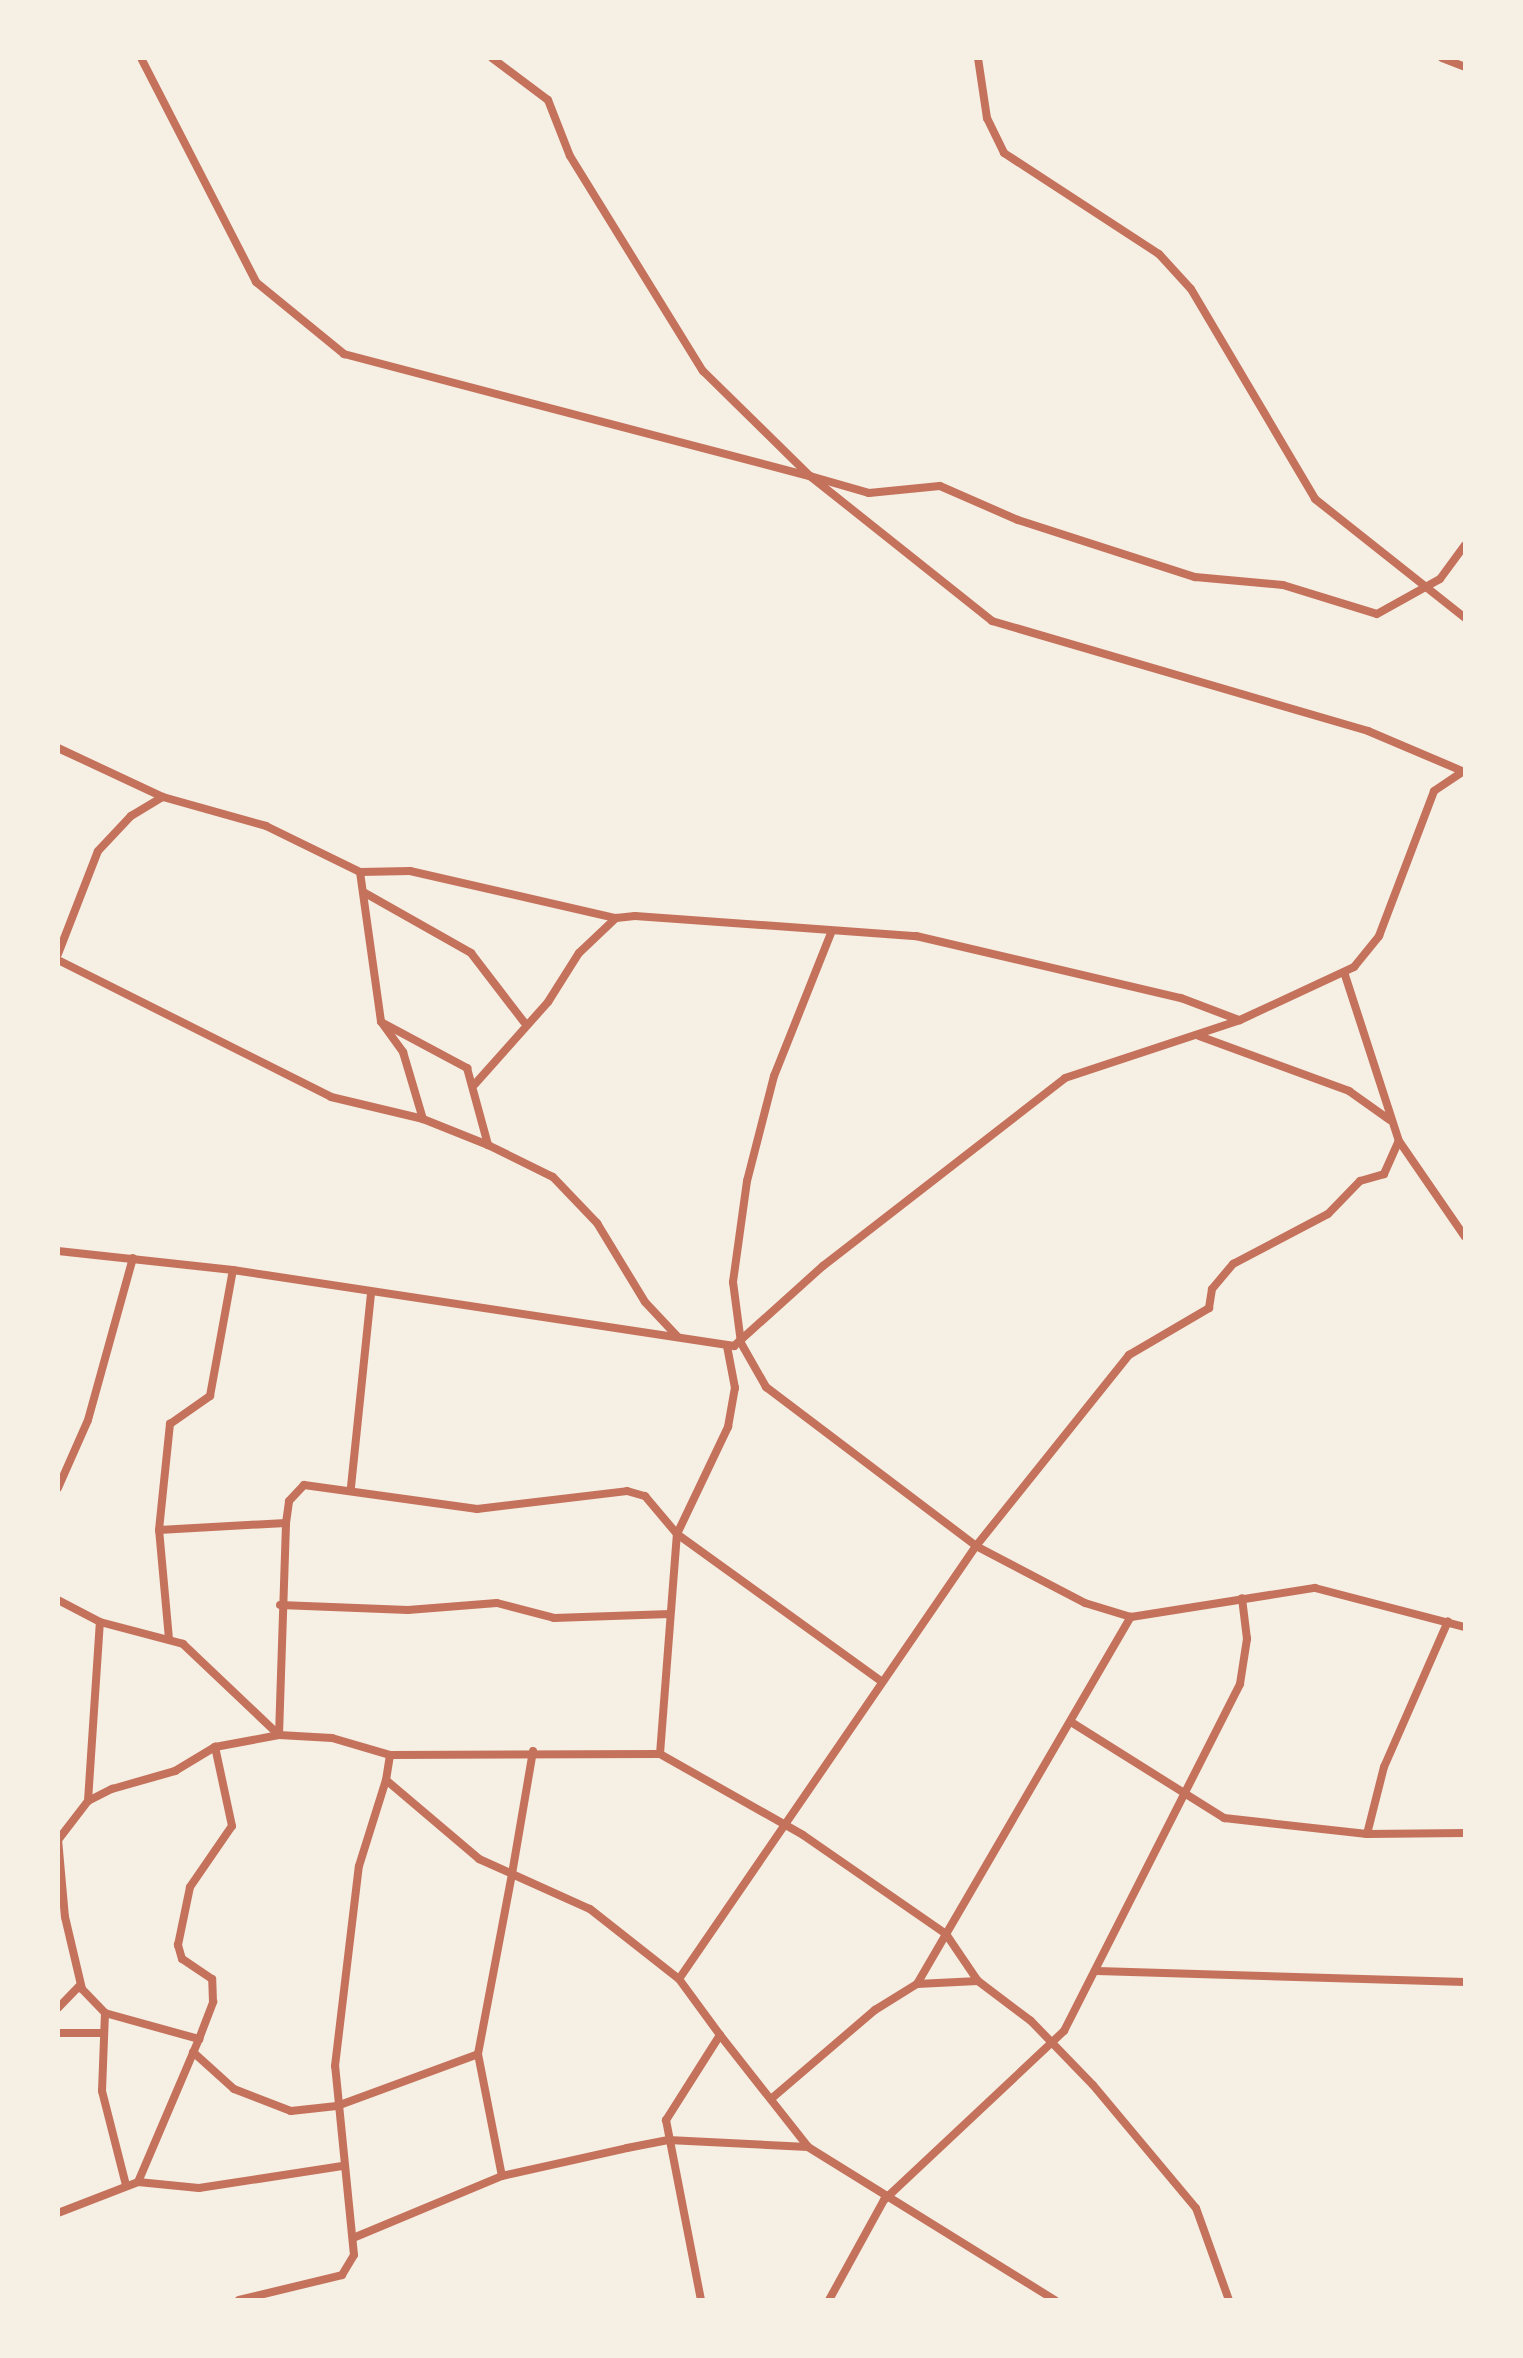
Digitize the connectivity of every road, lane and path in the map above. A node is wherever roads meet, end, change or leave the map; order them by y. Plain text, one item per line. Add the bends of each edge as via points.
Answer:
1 (141, 58) edge
2 (492, 58) edge
3 (978, 58) edge
4 (1442, 58) edge
5 (502, 63) edge
6 (1465, 67) edge
7 (810, 476) junction
8 (1465, 545) edge
9 (1424, 590) junction
10 (1465, 618) edge
11 (58, 748) edge
12 (1463, 770) edge
13 (163, 797) junction
14 (360, 872) junction
15 (365, 893) junction
16 (616, 918) junction
17 (831, 933) junction
18 (58, 957) edge
19 (1344, 972) junction
20 (1240, 1020) junction
21 (381, 1022) junction
22 (524, 1022) junction
23 (1198, 1035) junction
24 (475, 1084) junction
25 (423, 1119) junction
26 (1391, 1121) junction
27 (1399, 1141) junction
28 (488, 1145) junction
29 (1465, 1237) edge
30 (58, 1251) edge
31 (133, 1258) junction
32 (233, 1270) junction
33 (371, 1293) junction
34 (678, 1337) junction
35 (741, 1343) junction
36 (727, 1346) junction
37 (351, 1487) junction
38 (58, 1488) edge
39 (286, 1523) junction
40 (159, 1530) junction
41 (677, 1534) junction
42 (976, 1546) junction
43 (1242, 1598) junction
44 (58, 1600) edge
45 (280, 1605) junction
46 (670, 1614) junction
47 (1131, 1617) junction
48 (1448, 1621) junction
49 (100, 1622) junction
50 (1465, 1627) edge
51 (169, 1639) junction
52 (881, 1681) junction
53 (1071, 1722) junction
54 (279, 1735) junction
55 (215, 1747) junction
56 (533, 1751) junction
57 (660, 1754) junction
58 (390, 1755) junction
59 (386, 1780) junction
60 (1179, 1793) junction
61 (88, 1801) junction
62 (781, 1824) junction
63 (1465, 1833) edge
64 (1367, 1834) junction
65 (58, 1840) edge
66 (512, 1874) junction
67 (946, 1934) junction
68 (1097, 1971) junction
69 (679, 1979) junction
70 (978, 1981) junction
71 (1465, 1982) edge
72 (917, 1984) junction
73 (80, 1985) junction
74 (58, 2008) edge
75 (105, 2013) junction
76 (58, 2033) edge
77 (102, 2033) junction
78 (720, 2035) junction
79 (199, 2039) junction
80 (1050, 2043) junction
81 (193, 2052) junction
82 (478, 2054) junction
83 (771, 2099) junction
84 (337, 2106) junction
85 (668, 2140) junction
86 (808, 2147) junction
87 (342, 2166) junction
88 (502, 2176) junction
89 (138, 2182) junction
90 (126, 2185) junction
91 (884, 2200) junction
92 (58, 2213) edge
93 (353, 2238) junction
94 (288, 2288) junction
95 (239, 2300) edge
96 (286, 2300) edge
97 (701, 2300) edge
98 (829, 2300) edge
99 (1055, 2300) edge
100 (1229, 2300) edge

1 - 7 street via 256,282 344,354
2 - 5 street
3 - 9 street via 987,118 1004,153 1159,254 1191,289 1315,499
4 - 6 street
5 - 7 street via 548,100 570,156 703,371
7 - 9 street via 869,493 940,486 1018,520 1195,577 1283,585 1377,614
7 - 12 street via 992,621 1368,731
8 - 9 street
9 - 10 street
11 - 13 street
12 - 19 street via 1434,791 1379,936
13 - 14 street via 266,826
13 - 18 street via 131,816 98,851
14 - 15 street
14 - 16 street via 410,871
15 - 21 street
15 - 22 street via 482,961
16 - 17 street
16 - 22 street
17 - 20 street via 916,936 1181,998
17 - 35 street via 758,1127 733,1282
18 - 25 street via 331,1097
19 - 20 street
19 - 26 street
20 - 23 street
21 - 24 street via 454,1057
21 - 25 street via 403,1052
22 - 24 street
23 - 26 street via 1349,1091
23 - 35 street via 1065,1078 823,1266
24 - 28 street
25 - 28 street
26 - 27 street
27 - 29 street
27 - 42 street via 1384,1174 1360,1181 1328,1214 1233,1264 1212,1289 1209,1308 1129,1355
28 - 34 street via 553,1177 597,1223 645,1302
30 - 31 street
31 - 32 street
31 - 38 street via 88,1420
32 - 33 street
32 - 40 street via 210,1396 170,1424
33 - 34 street
33 - 37 street
34 - 36 street
35 - 36 street
35 - 42 street via 766,1387 799,1418
36 - 41 street via 735,1388 728,1427
37 - 39 street via 304,1485 289,1501
37 - 41 street via 477,1509 627,1491 645,1496
39 - 40 street
39 - 45 street
40 - 51 street
41 - 46 street
41 - 52 street
42 - 47 street via 1085,1603
42 - 52 street
43 - 47 street
43 - 48 street via 1315,1588
43 - 60 street via 1247,1639 1240,1684
44 - 49 street
45 - 46 street via 408,1610 497,1603 554,1618
45 - 54 street
46 - 57 street
47 - 53 street
48 - 50 street
48 - 64 street via 1384,1767
49 - 51 street
49 - 61 street
51 - 54 street via 195,1652
52 - 62 street
53 - 60 street via 1160,1774
53 - 67 street
54 - 55 street
54 - 58 street via 332,1738
55 - 61 street via 175,1771
55 - 79 street via 232,1826 190,1887 178,1945 182,1959 212,1979 213,2002
56 - 57 street
56 - 58 street
56 - 66 street
57 - 62 street
58 - 59 street
59 - 66 street via 479,1859
59 - 84 street via 359,1866
60 - 64 street via 1224,1818
60 - 68 street
61 - 65 street
62 - 67 street
62 - 69 street
63 - 64 street
65 - 73 street
66 - 69 street via 590,1909
66 - 82 street
67 - 70 street
67 - 72 street
68 - 71 street
68 - 80 street via 1064,2031
69 - 78 street
70 - 72 street
70 - 80 street
72 - 83 street via 875,2010
73 - 74 street
73 - 75 street
75 - 77 street
75 - 79 street
76 - 77 street
77 - 90 street via 102,2091
78 - 83 street
78 - 85 street via 670,2112
79 - 81 street
80 - 91 street
80 - 100 street via 1196,2208
81 - 84 street via 234,2089 271,2105 291,2111
81 - 89 street
82 - 84 street
82 - 88 street
83 - 86 street
84 - 87 street
85 - 86 street
85 - 88 street
85 - 97 street
86 - 91 street
87 - 89 street via 199,2188
87 - 93 street
88 - 93 street
89 - 90 street
90 - 92 street
91 - 98 street
91 - 99 street
93 - 94 street via 354,2255 342,2275
94 - 95 street
94 - 96 street

